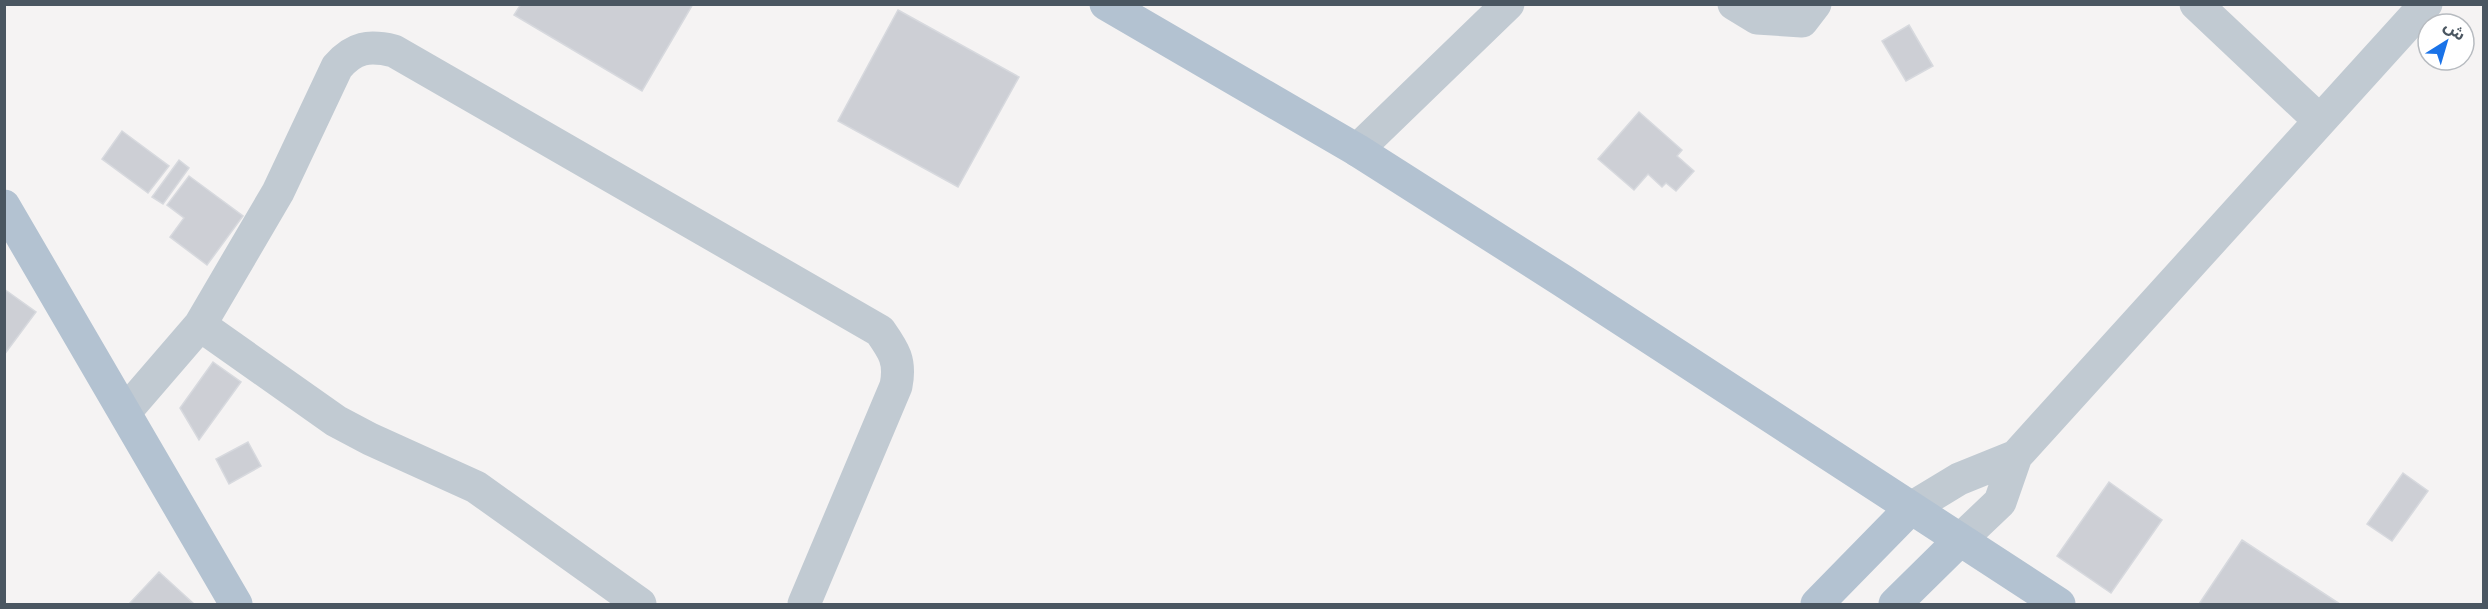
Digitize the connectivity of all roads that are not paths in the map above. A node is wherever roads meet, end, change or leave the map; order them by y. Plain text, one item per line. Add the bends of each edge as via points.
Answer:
1 (1106, 4) edge
2 (1508, 4) edge
3 (1734, 4) edge
4 (1815, 4) edge
5 (2196, 4) edge
6 (2426, 4) edge
7 (2319, 120) junction
8 (1357, 150) junction
9 (4, 206) edge
10 (200, 325) junction
11 (125, 412) junction
12 (2016, 456) junction
13 (1911, 508) junction
14 (1959, 540) junction
15 (236, 604) edge
16 (640, 604) edge
17 (804, 604) edge
18 (1817, 604) edge
19 (1895, 604) edge
20 (2060, 604) edge

1 - 8 main road
2 - 8 street
3 - 4 street via 1757,18 1802,21
5 - 7 street
6 - 7 street
7 - 12 street
8 - 13 main road
9 - 11 main road
10 - 11 street
10 - 16 street via 336,421 476,487
10 - 17 street via 278,192 337,68 348,55 361,50 376,47 394,51 880,332 890,345 899,370 896,386
11 - 15 main road
12 - 13 street via 1959,479
12 - 14 street via 2000,502
13 - 14 main road
13 - 18 main road
14 - 19 main road
14 - 20 main road

